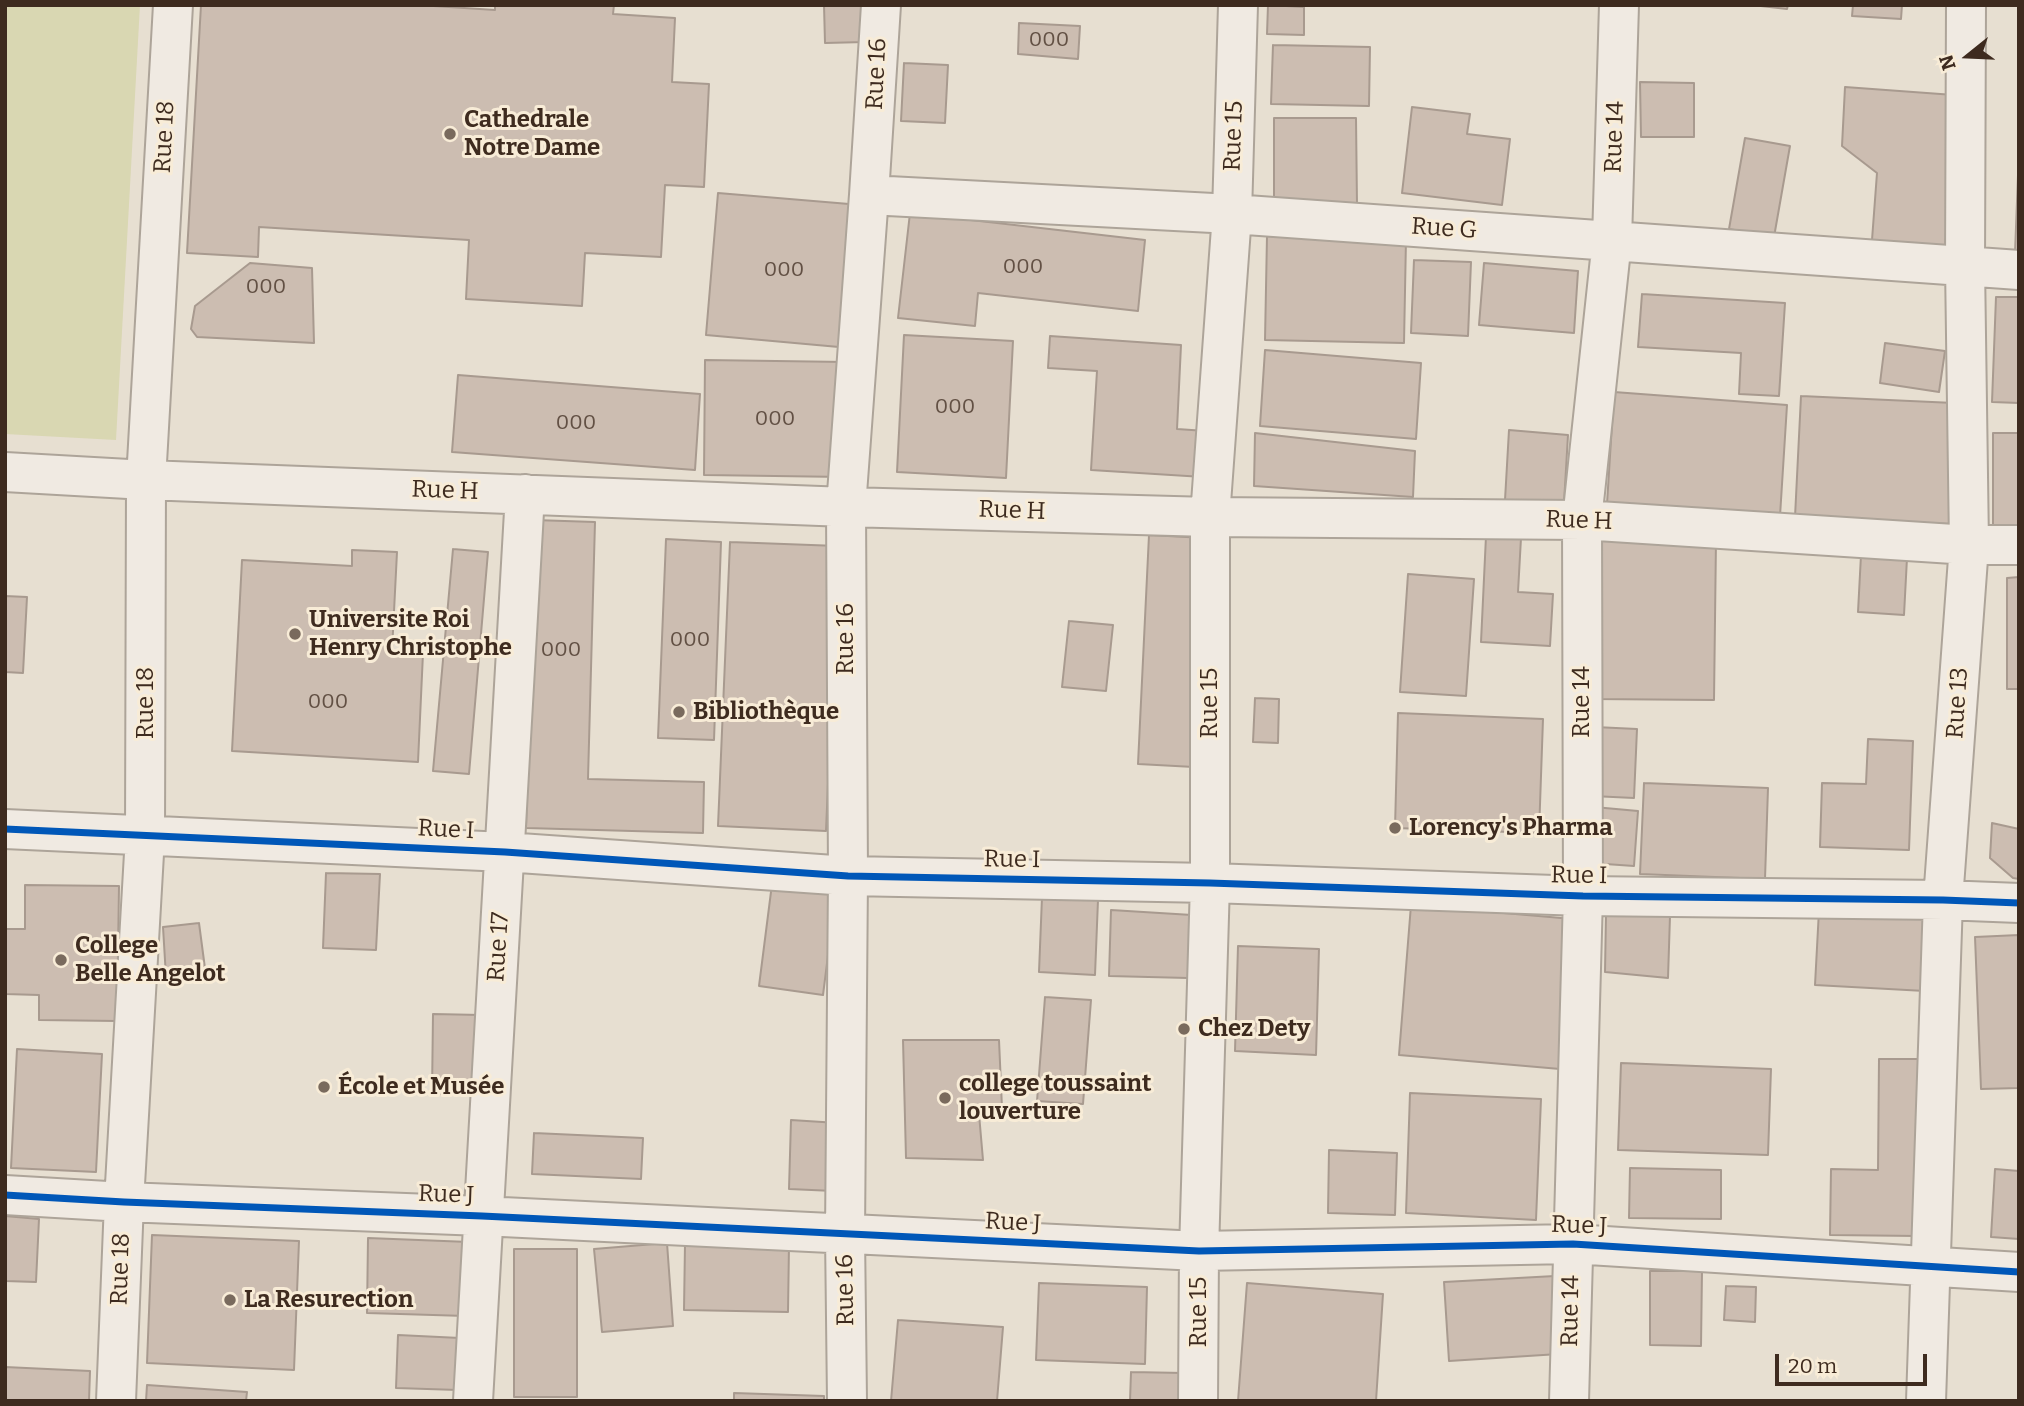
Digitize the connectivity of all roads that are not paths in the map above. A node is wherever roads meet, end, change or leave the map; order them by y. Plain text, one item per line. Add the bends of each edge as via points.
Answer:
1 (173, 5) edge
2 (881, 5) edge
3 (1238, 5) edge
4 (1619, 5) edge
5 (1966, 5) edge
6 (869, 195) junction
7 (1232, 214) junction
8 (1612, 240) junction
9 (1965, 265) junction
10 (2019, 270) edge
11 (5, 472) edge
12 (146, 480) junction
13 (525, 494) junction
14 (846, 507) junction
15 (1210, 517) junction
16 (1582, 520) junction
17 (1969, 545) junction
18 (2019, 545) edge
19 (5, 829) edge
20 (145, 836) junction
21 (505, 852) junction
22 (848, 876) junction
23 (1210, 883) junction
24 (1583, 896) junction
25 (1943, 900) junction
26 (2019, 903) edge
27 (5, 1195) edge
28 (124, 1202) junction
29 (482, 1216) junction
30 (845, 1234) junction
31 (1573, 1244) junction
32 (1199, 1251) junction
33 (1931, 1267) junction
34 (2019, 1272) edge
35 (116, 1401) edge
36 (473, 1401) edge
37 (847, 1401) edge
38 (1198, 1401) edge
39 (1569, 1401) edge
40 (1926, 1401) edge

1 - 12 street, Rue 18
2 - 6 street, Rue 16
3 - 7 street, Rue 15
4 - 8 street, Rue 14
5 - 9 street, Rue 13
6 - 7 street, Rue G
6 - 14 street, Rue 16
7 - 8 street, Rue G
7 - 15 street, Rue 15
8 - 9 street, Rue G
8 - 16 street, Rue 14
9 - 10 street, Rue G
9 - 17 street, Rue 13
11 - 12 street, Rue H
12 - 13 street, Rue H
12 - 20 street, Rue 18
13 - 14 street, Rue H
13 - 21 street, Rue 17
14 - 15 street, Rue H
14 - 22 street, Rue 16
15 - 16 street, Rue H
15 - 23 street, Rue 15
16 - 17 street, Rue H
16 - 24 street, Rue 14
17 - 18 street, Rue H
17 - 25 street, Rue 13
19 - 20 street, Rue I
20 - 21 street, Rue I
20 - 28 street, Rue 18
21 - 22 street, Rue I
21 - 29 street, Rue 17
22 - 23 street, Rue I
22 - 30 street, Rue 16
23 - 24 street, Rue I
23 - 32 street, Rue 15
24 - 25 street, Rue I
24 - 31 street, Rue 14
25 - 26 street, Rue I
25 - 33 street, Rue 13
27 - 28 street, Rue J
28 - 29 street, Rue J
28 - 35 street, Rue 18
29 - 30 street, Rue J
29 - 36 street, Rue 17
30 - 32 street, Rue J
30 - 37 street, Rue 16
31 - 32 street, Rue J
31 - 33 street, Rue J
31 - 39 street, Rue 14
32 - 38 street, Rue 15
33 - 34 street, Rue J
33 - 40 street, Rue 13

